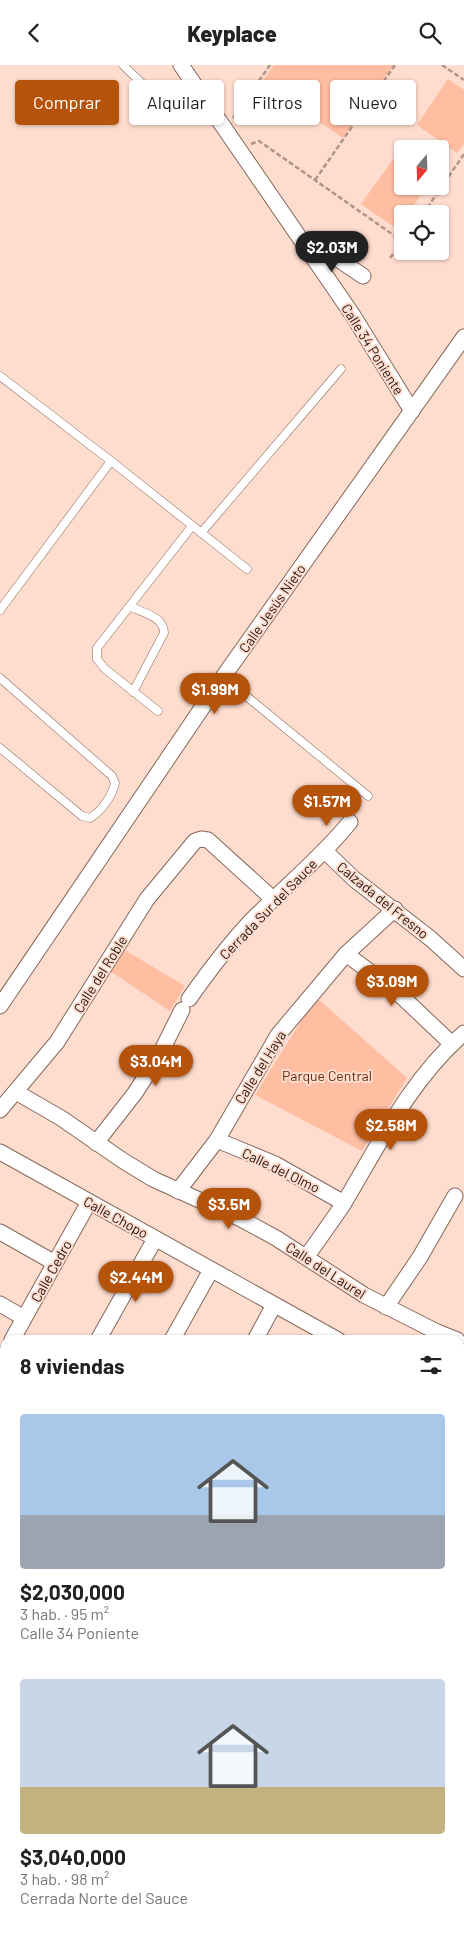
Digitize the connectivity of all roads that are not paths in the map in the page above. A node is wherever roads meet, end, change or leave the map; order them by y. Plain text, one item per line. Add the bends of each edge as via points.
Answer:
1 (123, 65) edge
2 (181, 65) edge
3 (138, 80) edge
4 (307, 250) junction
5 (363, 276) dead end
6 (464, 337) edge
7 (342, 369) dead end
8 (0, 376) edge
9 (412, 411) junction
10 (112, 461) junction
11 (192, 526) junction
12 (201, 533) junction
13 (247, 569) dead end
14 (130, 607) junction
15 (0, 610) edge
16 (0, 677) edge
17 (223, 677) junction
18 (133, 692) junction
19 (158, 711) dead end
20 (0, 748) edge
21 (368, 796) dead end
22 (350, 822) dead end
23 (324, 851) junction
24 (273, 899) junction
25 (395, 909) junction
26 (346, 954) junction
27 (464, 969) edge
28 (1, 1004) edge
29 (464, 1033) edge
30 (452, 1044) junction
31 (16, 1092) junction
32 (0, 1110) edge
33 (217, 1140) junction
34 (96, 1143) junction
35 (0, 1152) edge
36 (178, 1191) junction
37 (455, 1196) dead end
38 (89, 1202) junction
39 (344, 1203) junction
40 (0, 1232) edge
41 (155, 1239) junction
42 (307, 1256) junction
43 (55, 1263) junction
44 (211, 1270) junction
45 (0, 1304) edge
46 (274, 1305) junction
47 (386, 1307) junction
48 (24, 1318) junction
49 (15, 1335) edge
50 (101, 1335) edge
51 (175, 1335) edge
52 (258, 1335) edge
53 (329, 1335) edge
54 (445, 1335) edge

1 - 3 lane
2 - 4 street, Calle 34 Poniente
4 - 5 street via 326,251
4 - 9 street, Calle 34 Poniente
6 - 9 street, Calle Jesús Nieto
7 - 12 lane
8 - 10 lane
9 - 17 street, Calle Jesús Nieto
10 - 11 lane
10 - 15 lane
11 - 12 lane
11 - 14 lane
12 - 13 lane
14 - 18 lane via 97,648 97,659
14 - 18 lane via 159,620 164,626 164,633
16 - 20 lane via 112,776 113,790 98,814 90,818 82,816
17 - 21 lane
17 - 28 street, Calle Jesús Nieto
18 - 19 lane
22 - 23 street, Cerrada Sur del Sauce
23 - 24 street, Cerrada Sur del Sauce
23 - 25 street, Calzada del Fresno via 354,879
24 - 31 street, Calle del Roble via 208,840 194,841 147,899 57,1042
24 - 34 street, Cerrada Sur del Sauce via 220,956 186,1004 135,1093
25 - 26 street, Calle del Haya
25 - 27 street, Calzada del Fresno
26 - 30 street via 397,992
26 - 33 street, Calle del Haya via 278,1035
29 - 30 street
30 - 39 street via 410,1092
31 - 32 street, Calle del Roble
31 - 34 street, Calle del Laurel
33 - 36 street, Calle del Haya
33 - 39 street, Calle del Olmo via 276,1164
34 - 36 street, Calle del Laurel
35 - 38 street, Calle Chopo
36 - 42 street, Calle del Laurel via 241,1219
37 - 47 street
38 - 41 street, Calle Chopo
38 - 43 street, Calle Cedro
39 - 42 street
40 - 43 street
41 - 44 street, Calle Chopo
41 - 50 street
42 - 47 street, Calle del Laurel
43 - 48 street, Calle Cedro
44 - 46 street, Calle Chopo
44 - 51 street
45 - 48 street
46 - 52 street
46 - 53 street, Calle Chopo
47 - 54 street, Calle del Laurel
48 - 49 street, Calle Cedro

